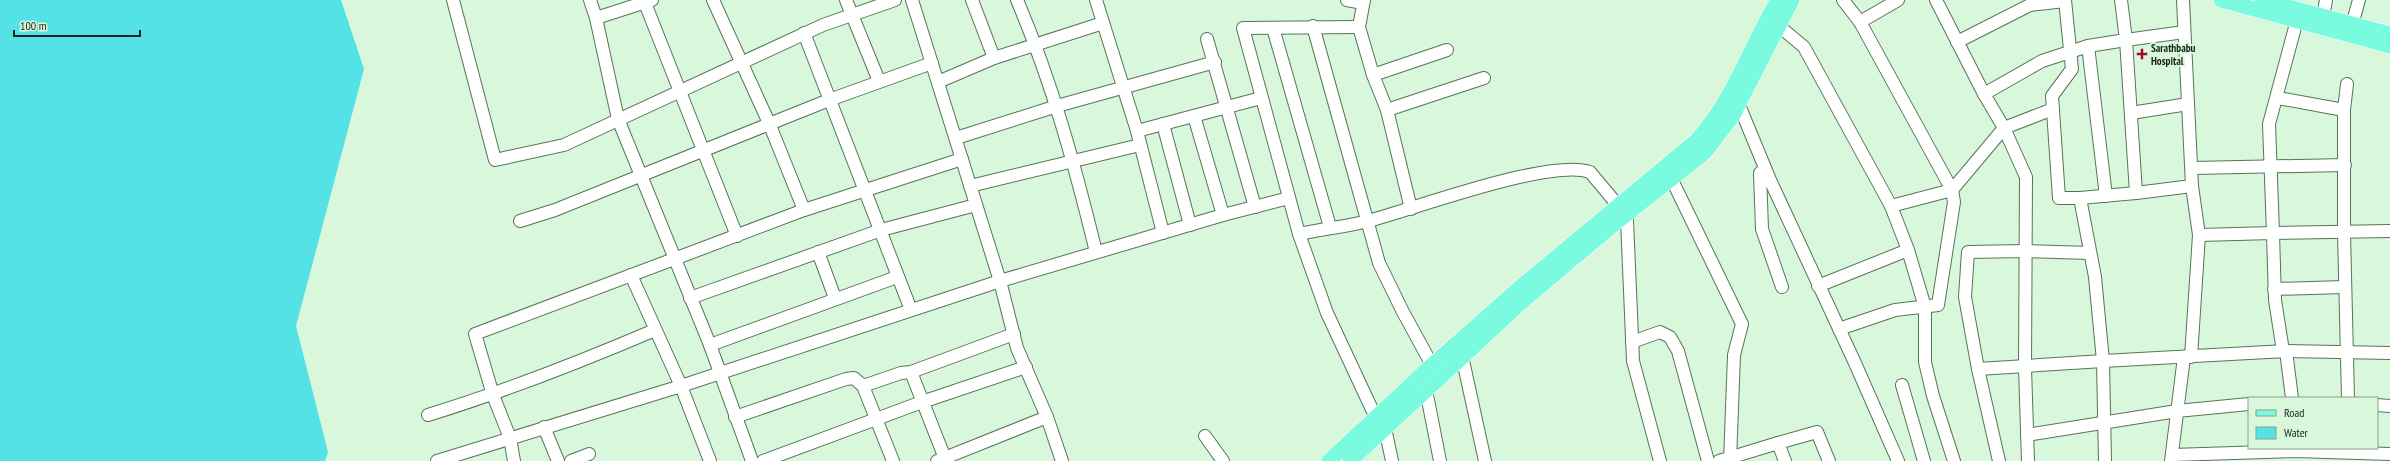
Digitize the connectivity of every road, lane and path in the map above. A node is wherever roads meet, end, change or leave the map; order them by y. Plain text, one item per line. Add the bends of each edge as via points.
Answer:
1 (453, 0) edge
2 (590, 0) edge
3 (713, 0) edge
4 (846, 0) edge
5 (895, 0) edge
6 (912, 0) edge
7 (972, 0) edge
8 (1017, 0) edge
9 (1096, 0) edge
10 (1347, 0) edge
11 (1778, 0) edge
12 (1792, 0) edge
13 (1843, 0) edge
14 (1898, 0) edge
15 (1936, 0) edge
16 (2065, 0) edge
17 (2121, 0) edge
18 (2183, 0) edge
19 (2222, 0) edge
20 (2262, 0) edge
21 (2326, 0) edge
22 (2359, 0) edge
23 (648, 1) edge
24 (1363, 6) edge
25 (852, 16) junction
26 (2323, 17) junction
27 (596, 18) junction
28 (2297, 20) junction
29 (1103, 22) junction
30 (1860, 22) junction
31 (2352, 25) junction
32 (1313, 26) junction
33 (1779, 26) junction
34 (1359, 27) junction
35 (1273, 28) junction
36 (2184, 32) junction
37 (804, 33) junction
38 (2390, 34) edge
39 (1207, 38) dead end
40 (2126, 40) junction
41 (1957, 42) junction
42 (1036, 44) junction
43 (2088, 46) junction
44 (2390, 46) edge
45 (1447, 50) dead end
46 (2070, 52) junction
47 (994, 58) junction
48 (740, 62) junction
49 (1215, 62) junction
50 (932, 63) junction
51 (1373, 75) junction
52 (1484, 78) dead end
53 (878, 81) junction
54 (938, 82) junction
55 (2346, 84) dead end
56 (1124, 88) junction
57 (679, 91) junction
58 (1984, 94) junction
59 (1261, 98) junction
60 (2278, 98) junction
61 (829, 100) junction
62 (2188, 104) junction
63 (1739, 105) junction
64 (1057, 106) junction
65 (1228, 107) junction
66 (2053, 109) junction
67 (1387, 110) junction
68 (2344, 110) junction
69 (2131, 113) junction
70 (1194, 116) junction
71 (618, 119) junction
72 (769, 123) junction
73 (1163, 124) junction
74 (2004, 128) junction
75 (1137, 131) junction
76 (956, 138) junction
77 (1140, 144) junction
78 (705, 150) junction
79 (962, 159) junction
80 (1074, 160) junction
81 (2344, 165) junction
82 (2192, 168) junction
83 (2269, 168) junction
84 (1765, 169) junction
85 (641, 177) junction
86 (1672, 180) junction
87 (970, 186) junction
88 (2192, 186) junction
89 (865, 190) junction
90 (1952, 190) junction
91 (2136, 193) junction
92 (2106, 196) junction
93 (1289, 198) junction
94 (2080, 198) junction
95 (976, 205) junction
96 (1891, 206) junction
97 (1254, 207) junction
98 (1411, 209) junction
99 (804, 210) junction
100 (1621, 210) junction
101 (1223, 215) junction
102 (520, 221) dead end
103 (1366, 221) junction
104 (1190, 225) junction
105 (1330, 227) junction
106 (881, 230) junction
107 (2390, 231) edge
108 (2272, 232) junction
109 (1163, 233) junction
110 (2344, 233) junction
111 (1299, 234) junction
112 (2199, 235) junction
113 (737, 236) junction
114 (1908, 250) junction
115 (2025, 251) junction
116 (818, 252) junction
117 (1096, 252) junction
118 (2090, 253) junction
119 (675, 260) junction
120 (631, 275) junction
121 (897, 277) junction
122 (1000, 281) junction
123 (1818, 286) junction
124 (1782, 287) dead end
125 (2345, 287) junction
126 (2274, 289) junction
127 (690, 298) junction
128 (835, 298) junction
129 (1925, 307) junction
130 (911, 310) junction
131 (1839, 329) junction
132 (655, 330) junction
133 (1014, 334) junction
134 (1632, 342) junction
135 (710, 345) junction
136 (2285, 351) junction
137 (2347, 352) junction
138 (2390, 353) edge
139 (1462, 356) junction
140 (2188, 357) junction
141 (2103, 361) junction
142 (1432, 365) junction
143 (1026, 368) junction
144 (2025, 368) junction
145 (1978, 370) junction
146 (720, 372) junction
147 (911, 372) junction
148 (681, 386) junction
149 (863, 386) junction
150 (1902, 386) dead end
151 (1426, 390) junction
152 (493, 395) junction
153 (2292, 397) edge
154 (2348, 397) edge
155 (922, 402) junction
156 (2248, 404) edge
157 (2378, 405) edge
158 (2390, 406) edge
159 (2177, 411) junction
160 (428, 415) dead end
161 (735, 417) junction
162 (1047, 417) junction
163 (876, 419) junction
164 (1380, 423) junction
165 (2104, 424) junction
166 (544, 427) junction
167 (2027, 435) junction
168 (1205, 436) dead end
169 (510, 438) junction
170 (1778, 443) junction
171 (2297, 453) edge
172 (589, 454) dead end
173 (2350, 454) edge
174 (2390, 454) edge
175 (1753, 456) edge
176 (2172, 458) edge
177 (942, 460) edge
178 (1726, 460) edge
179 (437, 461) edge
180 (514, 461) edge
181 (558, 461) edge
182 (571, 461) edge
183 (710, 461) edge
184 (752, 461) edge
185 (763, 461) edge
186 (893, 461) edge
187 (1062, 461) edge
188 (1223, 461) edge
189 (1329, 461) edge
190 (1350, 461) edge
191 (1392, 461) edge
192 (1440, 461) edge
193 (1485, 461) edge
194 (1660, 461) edge
195 (1708, 461) edge
196 (1785, 461) edge
197 (1829, 461) edge
198 (1898, 461) edge
199 (1924, 461) edge
200 (1954, 461) edge
201 (1998, 461) edge
202 (2028, 461) edge
203 (2105, 461) edge

1 - 71 street via 495,160 564,145
2 - 27 street
3 - 48 street
4 - 25 street
5 - 25 street
6 - 50 street
7 - 47 street
8 - 42 street
9 - 29 street
10 - 24 street
11 - 100 main road via 1728,96 1704,132
12 - 33 main road
13 - 30 street
14 - 30 street
15 - 41 street
16 - 41 street via 2030,5
16 - 46 street
17 - 40 street
18 - 36 street
19 - 28 main road
20 - 26 main road
21 - 26 street
22 - 31 street
23 - 27 street
23 - 57 street
24 - 34 street
25 - 37 street
25 - 53 street
26 - 31 main road
27 - 71 street
28 - 44 main road
28 - 60 street
29 - 42 street
29 - 56 street
30 - 90 street
31 - 38 main road
32 - 34 street
32 - 35 street
32 - 103 street
33 - 63 main road
33 - 96 street via 1804,47
34 - 51 street
35 - 59 street via 1243,28
35 - 105 street
36 - 40 street
36 - 62 street
37 - 48 street
37 - 61 street
39 - 49 street
40 - 43 street
40 - 69 street
41 - 58 street
42 - 47 street
42 - 64 street
43 - 46 street
43 - 92 street
45 - 51 street
46 - 58 street via 2042,61
46 - 66 street via 2072,70 2052,96
47 - 54 street
48 - 57 street
48 - 72 street
49 - 56 street
49 - 65 street
50 - 53 street
50 - 54 street
51 - 67 street
52 - 67 street
53 - 61 street
54 - 76 street
55 - 68 street
56 - 64 street
56 - 75 street
57 - 71 street
57 - 78 street
58 - 74 street
59 - 65 street
59 - 93 street
60 - 68 street
60 - 83 street via 2269,124
61 - 72 street
61 - 89 street
62 - 69 street
62 - 82 street
63 - 84 street
63 - 86 main road via 1715,142
64 - 76 street
64 - 80 street
65 - 70 street
65 - 97 street
66 - 74 street
66 - 94 street via 2059,198
67 - 98 street
68 - 81 street
69 - 91 street
70 - 73 street
70 - 101 street
71 - 85 street
72 - 78 street
72 - 99 street
73 - 75 street
73 - 104 street
74 - 90 street
74 - 115 street via 2026,178
75 - 77 street
76 - 79 street
77 - 80 street
77 - 109 street
78 - 85 street
78 - 113 street
79 - 87 street
79 - 89 street
80 - 87 street
80 - 117 street
81 - 83 street
81 - 110 street
82 - 83 street
82 - 88 street
83 - 108 street
84 - 123 street
84 - 124 street via 1760,173 1762,230
85 - 102 street
85 - 119 street
86 - 100 main road
86 - 178 street via 1742,324 1734,355
87 - 95 street
88 - 91 street
88 - 112 street
89 - 99 street
89 - 106 street
90 - 96 street
90 - 129 street via 1954,202 1938,305
91 - 92 street
92 - 94 street
93 - 97 street
93 - 111 street
94 - 118 street
95 - 106 street
95 - 122 street
96 - 114 street
97 - 101 street
98 - 100 street via 1532,175 1582,170 1596,177
98 - 103 street
99 - 113 street
100 - 134 street
100 - 139 main road
100 - 142 main road
101 - 104 street
103 - 105 street
103 - 142 street via 1379,263
104 - 109 street
105 - 111 street
106 - 116 street
106 - 121 street
107 - 110 street
108 - 110 street
108 - 112 street
108 - 126 street
109 - 117 street
110 - 125 street
111 - 164 street via 1327,313
112 - 140 street
113 - 119 street
114 - 123 street
114 - 129 street
115 - 118 street
115 - 144 street
115 - 145 street via 1968,252 1965,297
116 - 127 street
116 - 128 street
117 - 122 street
118 - 141 street via 2095,277
119 - 120 street
119 - 127 street
120 - 132 street
120 - 152 street via 475,334
121 - 128 street
121 - 130 street
122 - 130 street
122 - 133 street
123 - 131 street
125 - 126 street
125 - 137 street
126 - 136 street
127 - 135 street
128 - 135 street
129 - 131 street via 1894,310
129 - 200 street via 1925,362
130 - 146 street
131 - 198 street
132 - 148 street
132 - 152 street
133 - 143 street
133 - 147 street
134 - 194 street via 1635,372
134 - 195 street via 1660,332 1670,337 1678,351
135 - 146 street
136 - 137 street
136 - 140 street
136 - 153 street
137 - 138 street
137 - 154 street
139 - 151 main road
139 - 193 street
140 - 141 street
140 - 159 street
141 - 144 street
141 - 165 street
142 - 164 main road
143 - 155 street
143 - 162 street
144 - 145 street
144 - 167 street
145 - 201 street
146 - 148 street
146 - 161 street
147 - 149 street
147 - 155 street
148 - 166 street
148 - 183 street
149 - 161 street via 854,378 846,379
149 - 163 street
150 - 199 street
151 - 164 main road
151 - 192 street
152 - 160 street
152 - 169 street
155 - 163 street
155 - 177 street
156 - 159 street
157 - 158 street
159 - 165 street
159 - 176 street
161 - 184 street
162 - 177 street
162 - 187 street
163 - 185 street
163 - 186 street
164 - 189 main road
164 - 190 main road
164 - 191 street
165 - 167 street
165 - 203 street
166 - 169 street
166 - 181 street
167 - 202 street
168 - 188 street
169 - 179 street
169 - 180 street
170 - 175 street
170 - 196 street
170 - 197 street via 1817,432
171 - 173 street
171 - 176 street
172 - 182 street
173 - 174 street
175 - 178 street

